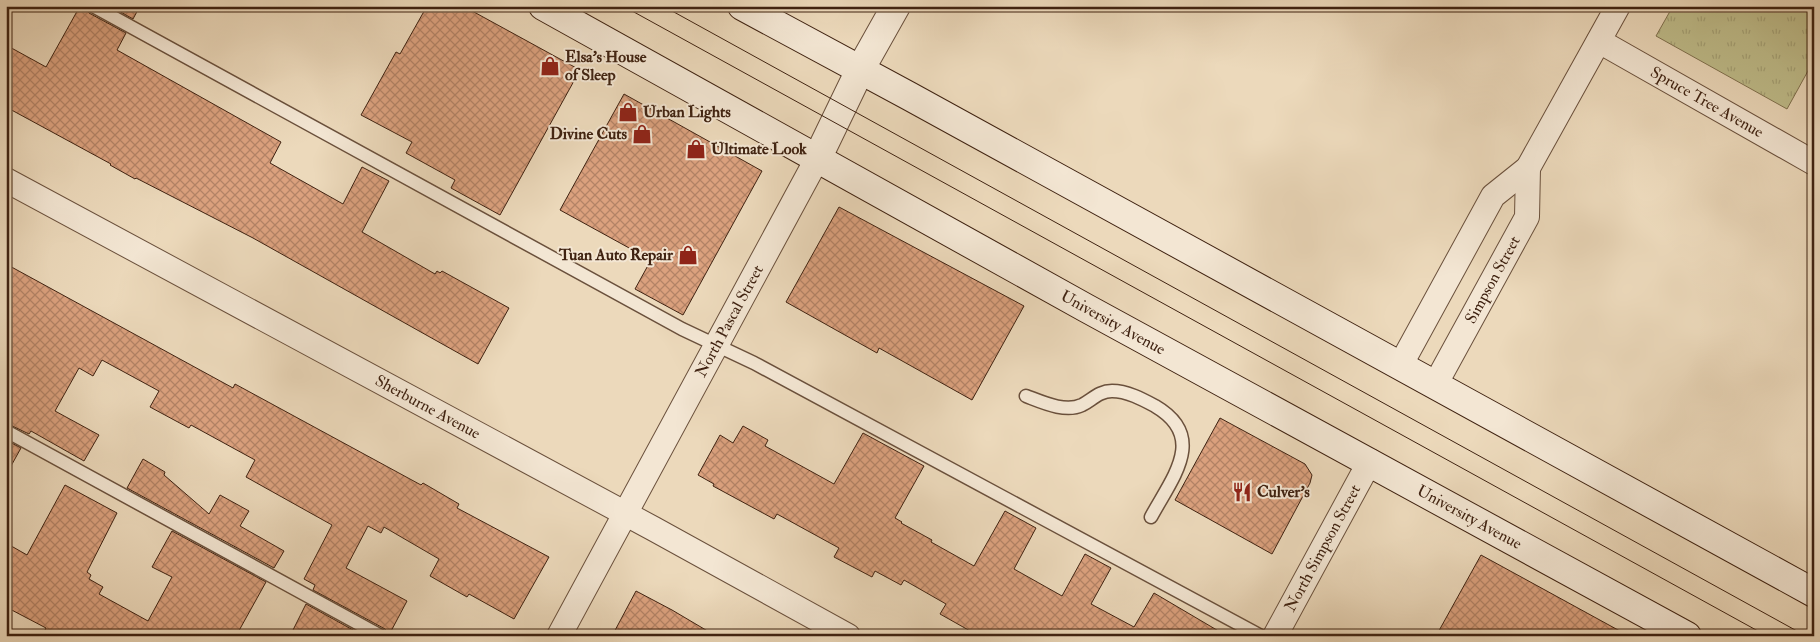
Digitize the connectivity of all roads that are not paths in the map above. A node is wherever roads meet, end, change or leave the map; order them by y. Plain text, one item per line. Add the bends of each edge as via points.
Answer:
1 (92, 6) edge
2 (543, 6) edge
3 (742, 6) edge
4 (896, 6) edge
5 (1618, 6) edge
6 (1599, 42) junction
7 (860, 70) junction
8 (817, 159) junction
9 (1814, 163) edge
10 (1528, 168) junction
11 (6, 180) edge
12 (717, 346) junction
13 (1400, 366) junction
14 (1435, 385) junction
15 (1026, 396) dead end
16 (6, 430) edge
17 (1370, 461) junction
18 (626, 514) junction
19 (1151, 517) dead end
20 (1814, 593) edge
21 (381, 636) edge
22 (559, 636) edge
23 (848, 636) edge
24 (1261, 636) edge
25 (1275, 636) edge
26 (1687, 636) edge

1 - 12 lane
2 - 8 main road, University Avenue
3 - 7 main road
4 - 7 main road, North Pascal Street
5 - 6 street, Simpson Street
6 - 9 street, Spruce Tree Avenue
6 - 10 street, Simpson Street
7 - 8 main road, North Pascal Street
7 - 13 main road
8 - 12 street, North Pascal Street
8 - 17 main road, University Avenue
10 - 13 street, Simpson Street via 1493,196
10 - 14 street, Simpson Street via 1528,217
11 - 18 street, Sherburne Avenue
12 - 18 street, North Pascal Street
12 - 24 lane
13 - 14 main road
14 - 20 main road
15 - 19 lane via 1049,405 1072,407 1081,406 1099,393 1112,391 1144,401 1168,416 1181,430 1183,451 1181,462
16 - 21 lane
17 - 25 street, North Simpson Street
17 - 26 main road, University Avenue
18 - 22 street, North Pascal Street
18 - 23 street, Sherburne Avenue

